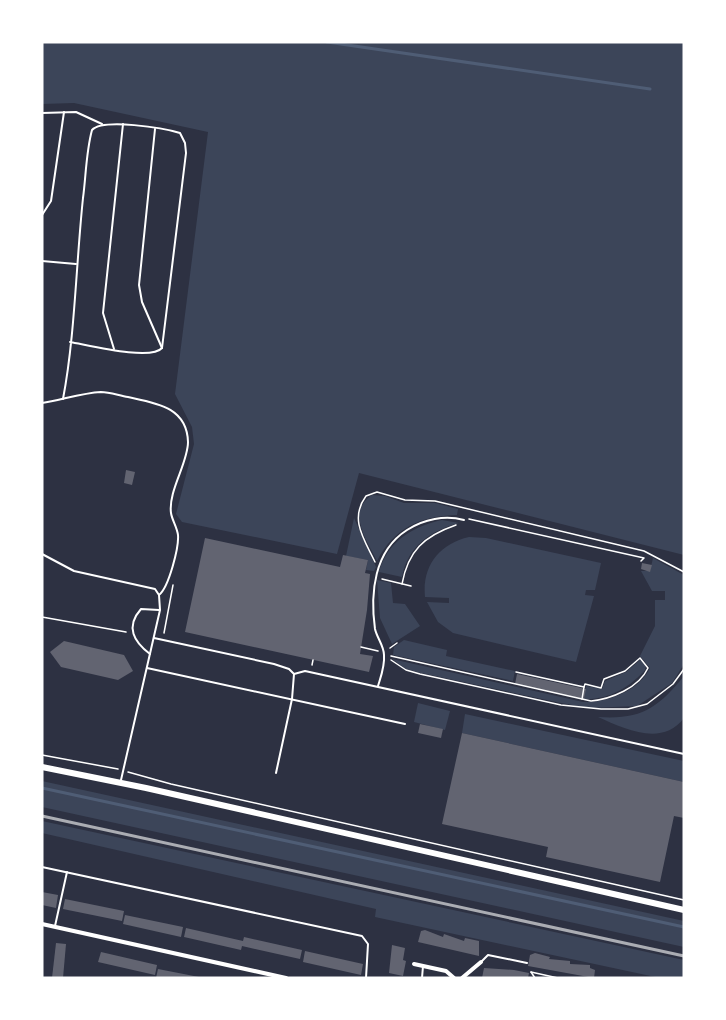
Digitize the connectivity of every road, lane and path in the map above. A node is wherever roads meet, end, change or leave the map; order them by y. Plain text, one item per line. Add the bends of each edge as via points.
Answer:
1 (64, 112) junction
2 (42, 113) edge
3 (102, 124) junction
4 (123, 124) junction
5 (155, 129) junction
6 (42, 215) edge
7 (42, 261) edge
8 (76, 264) junction
9 (70, 342) junction
10 (162, 348) junction
11 (114, 349) junction
12 (63, 399) junction
13 (42, 403) edge
14 (464, 520) junction
15 (42, 554) edge
16 (641, 561) dead end
17 (376, 565) dead end
18 (684, 573) edge
19 (380, 579) dead end
20 (402, 584) junction
21 (173, 585) dead end
22 (411, 586) dead end
23 (159, 595) junction
24 (160, 610) junction
25 (42, 617) edge
26 (133, 633) junction
27 (154, 638) junction
28 (162, 640) junction
29 (397, 643) dead end
30 (393, 646) dead end
31 (361, 647) dead end
32 (385, 653) junction
33 (150, 654) junction
34 (147, 668) junction
35 (684, 669) edge
36 (516, 672) dead end
37 (294, 674) junction
38 (584, 685) junction
39 (378, 686) junction
40 (292, 699) junction
41 (581, 700) junction
42 (405, 724) dead end
43 (684, 754) edge
44 (42, 755) edge
45 (107, 766) dead end
46 (42, 767) edge
47 (276, 773) dead end
48 (135, 774) dead end
49 (121, 783) junction
50 (42, 867) edge
51 (67, 872) junction
52 (684, 900) edge
53 (684, 910) edge
54 (42, 924) edge
55 (55, 926) junction
56 (481, 962) joint
57 (527, 963) joint
58 (414, 964) dead end
59 (423, 966) junction
60 (531, 972) junction
61 (286, 978) edge
62 (366, 978) edge
63 (422, 978) edge
64 (454, 978) edge
65 (462, 978) edge
66 (535, 978) edge
67 (558, 978) edge

1 - 2 lane
1 - 3 lane via 86,114
1 - 6 lane via 51,201
3 - 4 lane
3 - 8 lane via 92,130 89,140
4 - 5 lane
4 - 11 lane via 103,313
5 - 10 lane via 139,285 142,302
5 - 10 lane via 180,133 186,143
7 - 8 lane
8 - 9 lane
9 - 11 lane
9 - 12 lane
10 - 11 lane via 143,354
12 - 13 lane
12 - 23 lane via 102,392 156,403 180,416 186,428 188,443 170,512 178,543 170,576
14 - 16 path via 644,558
14 - 20 path via 419,544 407,562
14 - 32 lane via 442,518 415,525 385,553 375,578 375,630
15 - 23 lane via 74,571 155,589
17 - 18 path via 359,530 357,516 366,496 377,492 405,500 435,501 644,550
19 - 20 path
20 - 22 path
21 - 28 path
23 - 24 lane
24 - 26 lane via 141,609
24 - 27 lane
25 - 26 path
26 - 33 lane via 138,646
27 - 28 lane
27 - 33 lane
28 - 37 lane via 274,664
29 - 30 path
31 - 32 path
32 - 39 lane
33 - 34 lane
34 - 40 lane
34 - 49 lane
35 - 41 path via 673,684 647,704 628,709 590,709 420,675 392,658
36 - 38 path
37 - 39 lane via 301,670
37 - 40 lane
38 - 41 path
38 - 41 path via 601,688 604,680 625,671 640,658 647,665 644,675 621,692 599,700
39 - 43 lane
40 - 42 lane
40 - 47 lane
44 - 45 path
46 - 49 main road
48 - 52 path
49 - 53 main road
50 - 51 lane
51 - 55 lane
51 - 62 lane via 362,936 368,944
54 - 55 street
55 - 61 street
56 - 57 lane via 488,955
56 - 65 street
57 - 60 path
58 - 59 street
59 - 63 lane
59 - 64 street via 446,971
60 - 66 path
60 - 67 path

